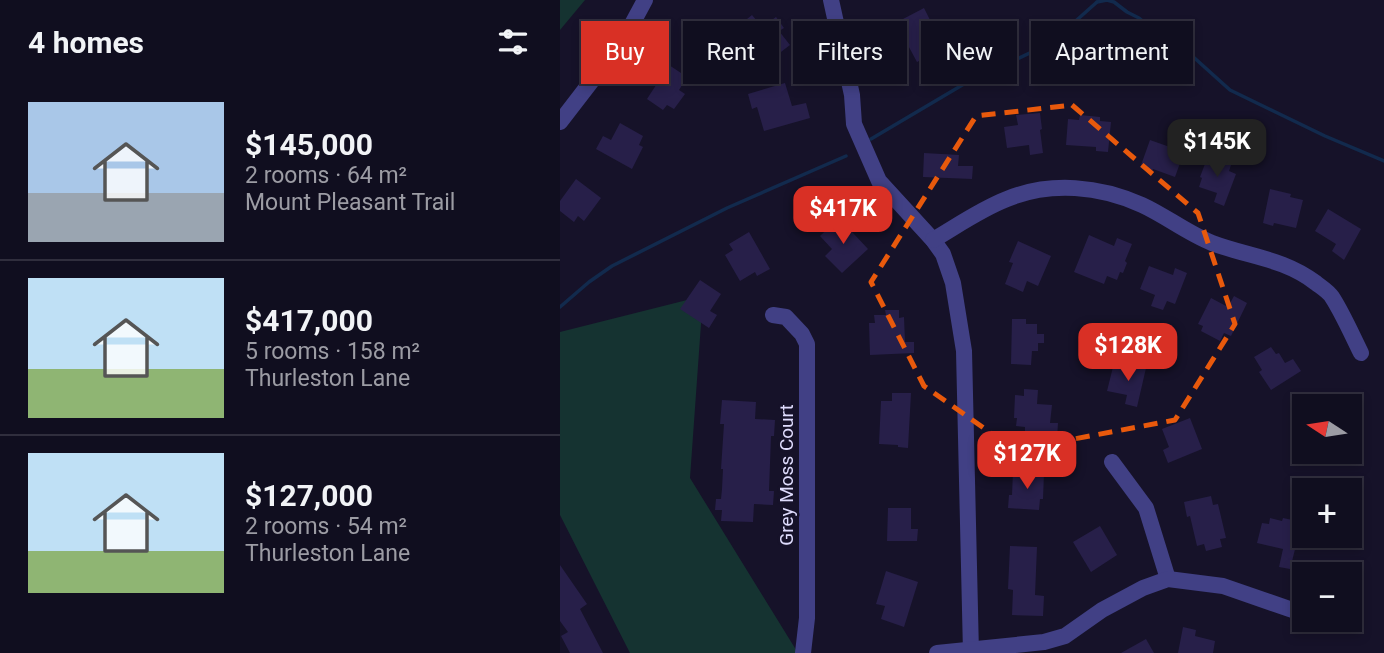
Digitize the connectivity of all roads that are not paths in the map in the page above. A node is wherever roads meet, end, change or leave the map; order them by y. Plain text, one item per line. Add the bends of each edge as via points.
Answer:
1 (645, 0) edge
2 (831, 0) edge
3 (560, 121) edge
4 (933, 240) junction
5 (773, 315) dead end
6 (1362, 353) dead end
7 (1112, 462) dead end
8 (1168, 579) junction
9 (1292, 610) edge
10 (971, 651) edge
11 (803, 653) edge
12 (937, 653) edge

1 - 3 street via 624,39
2 - 4 street via 854,124 879,181
4 - 6 street via 1006,199 1030,191 1075,188 1121,195 1212,243 1302,273 1330,294
4 - 10 street via 953,283 964,351
5 - 11 street, Grey Moss Court via 786,317 807,344 807,618
7 - 8 street via 1146,508
8 - 9 street via 1223,586
8 - 10 street via 1143,587 1065,636
10 - 12 street

